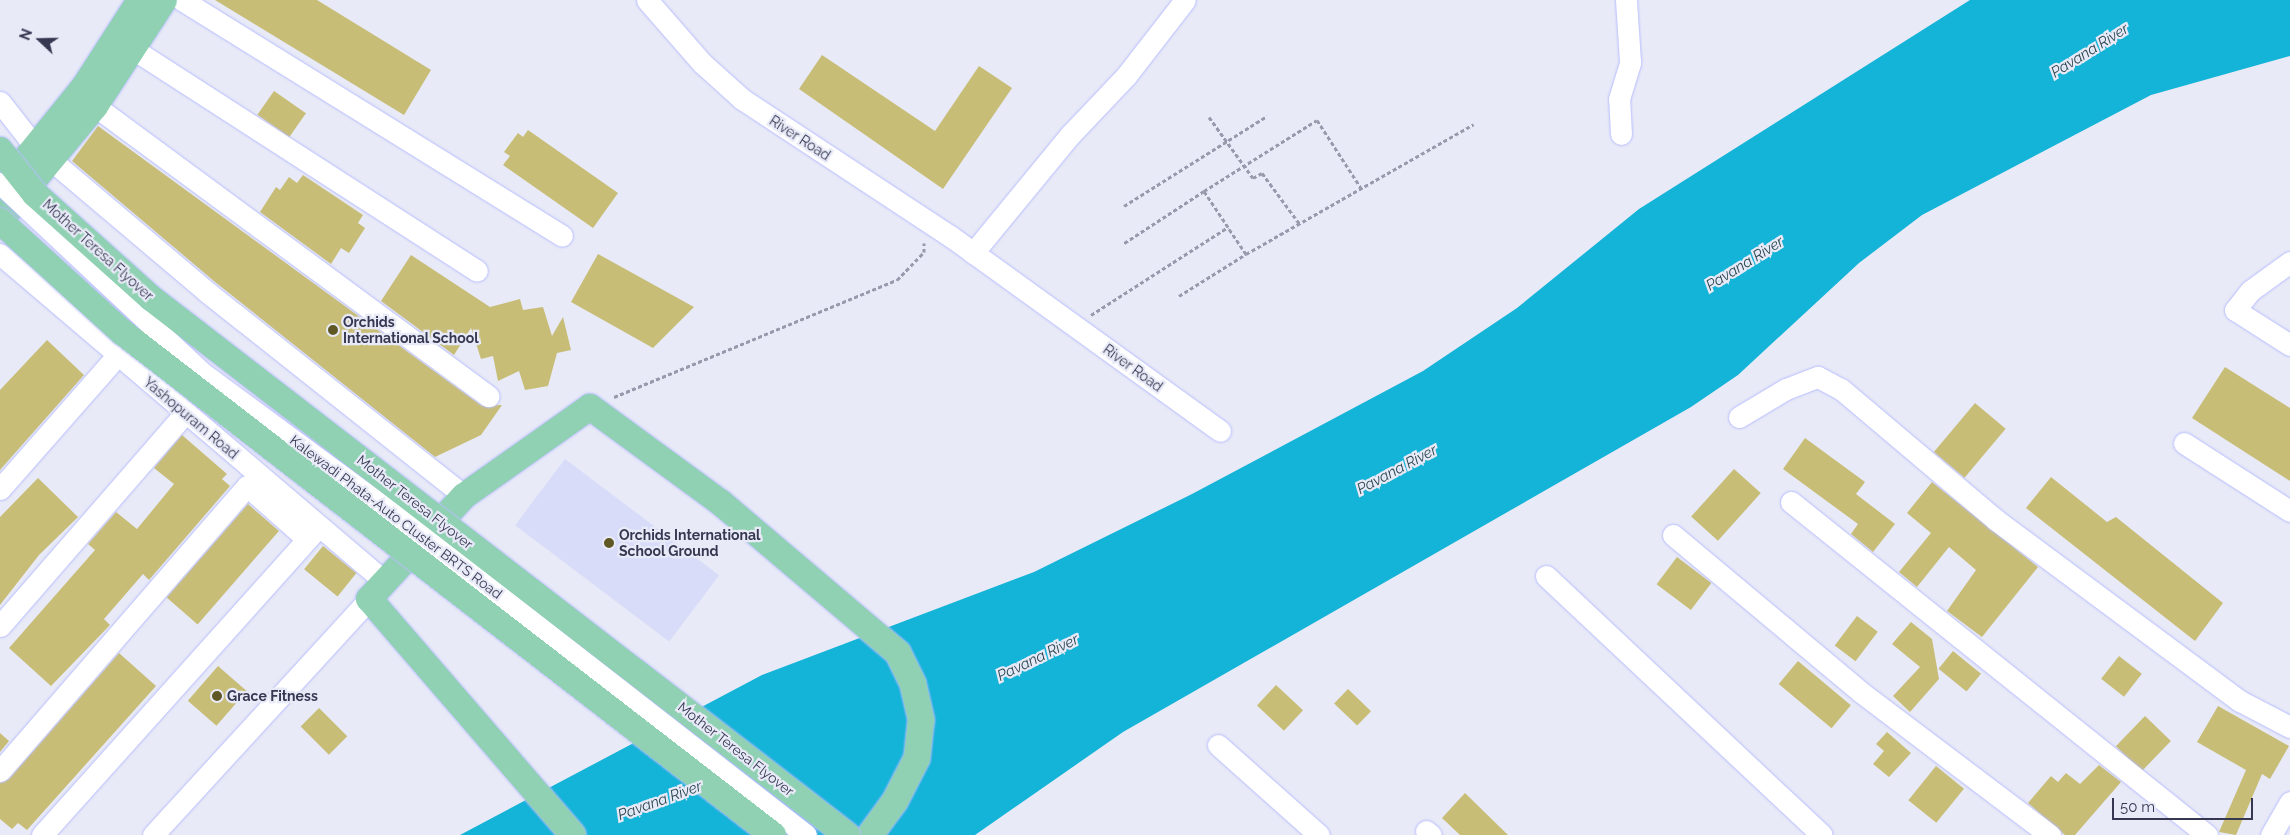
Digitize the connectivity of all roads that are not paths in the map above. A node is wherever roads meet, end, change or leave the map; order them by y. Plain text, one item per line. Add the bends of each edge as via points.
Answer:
1 (140, 0) edge
2 (164, 0) edge
3 (182, 0) edge
4 (647, 0) edge
5 (1185, 0) edge
6 (1626, 0) edge
7 (133, 49) junction
8 (0, 102) edge
9 (95, 106) junction
10 (1621, 134) dead end
11 (0, 150) edge
12 (44, 154) junction
13 (0, 183) edge
14 (0, 190) edge
15 (0, 221) edge
16 (562, 236) dead end
17 (973, 253) junction
18 (0, 254) edge
19 (2290, 262) edge
20 (477, 271) dead end
21 (2290, 345) edge
22 (117, 356) junction
23 (489, 396) dead end
24 (185, 413) junction
25 (1739, 416) dead end
26 (1220, 431) dead end
27 (2184, 443) dead end
28 (0, 489) edge
29 (464, 496) junction
30 (1791, 502) dead end
31 (2290, 511) edge
32 (312, 533) junction
33 (1673, 535) dead end
34 (1546, 576) dead end
35 (377, 590) junction
36 (0, 626) edge
37 (2290, 727) edge
38 (1218, 745) dead end
39 (0, 771) edge
40 (2290, 802) edge
41 (42, 835) edge
42 (153, 835) edge
43 (573, 835) edge
44 (773, 835) edge
45 (806, 835) edge
46 (847, 835) edge
47 (870, 835) edge
48 (1319, 835) edge
49 (1822, 835) edge
50 (2050, 835) edge
51 (2207, 835) edge
52 (2271, 835) edge

1 - 12 main road
2 - 7 main road
3 - 16 street
4 - 17 street, River Road via 702,63 742,99
5 - 17 street via 1149,49 1070,135
6 - 10 street via 1630,62 1619,98
7 - 9 main road
7 - 20 street
8 - 12 street
9 - 12 main road
9 - 23 street
11 - 46 main road, Mother Teresa Flyover, bridge via 35,194 151,298
12 - 14 main road
12 - 15 main road
12 - 29 street via 207,292
13 - 45 street, Kalewadi Phata-Auto Cluster BRTS Road, bridge via 201,372 398,517
15 - 44 main road, bridge via 122,332
17 - 26 street, River Road
18 - 22 street, Yashopuram Road
19 - 21 street via 2250,291 2235,310
22 - 24 street, Yashopuram Road
22 - 28 street
24 - 32 street, Yashopuram Road
24 - 36 street
25 - 37 street via 1786,389 1818,377 1841,389 1996,520 2240,701
27 - 31 street
29 - 35 main road
29 - 47 main road via 590,406 720,502 898,653 913,684 921,720 917,758 895,801
30 - 51 street
32 - 35 street, Yashopuram Road
32 - 39 street via 247,486
32 - 41 street
33 - 50 street via 1862,692
34 - 49 street
35 - 42 street
35 - 43 main road via 448,690
38 - 48 street
40 - 52 street

